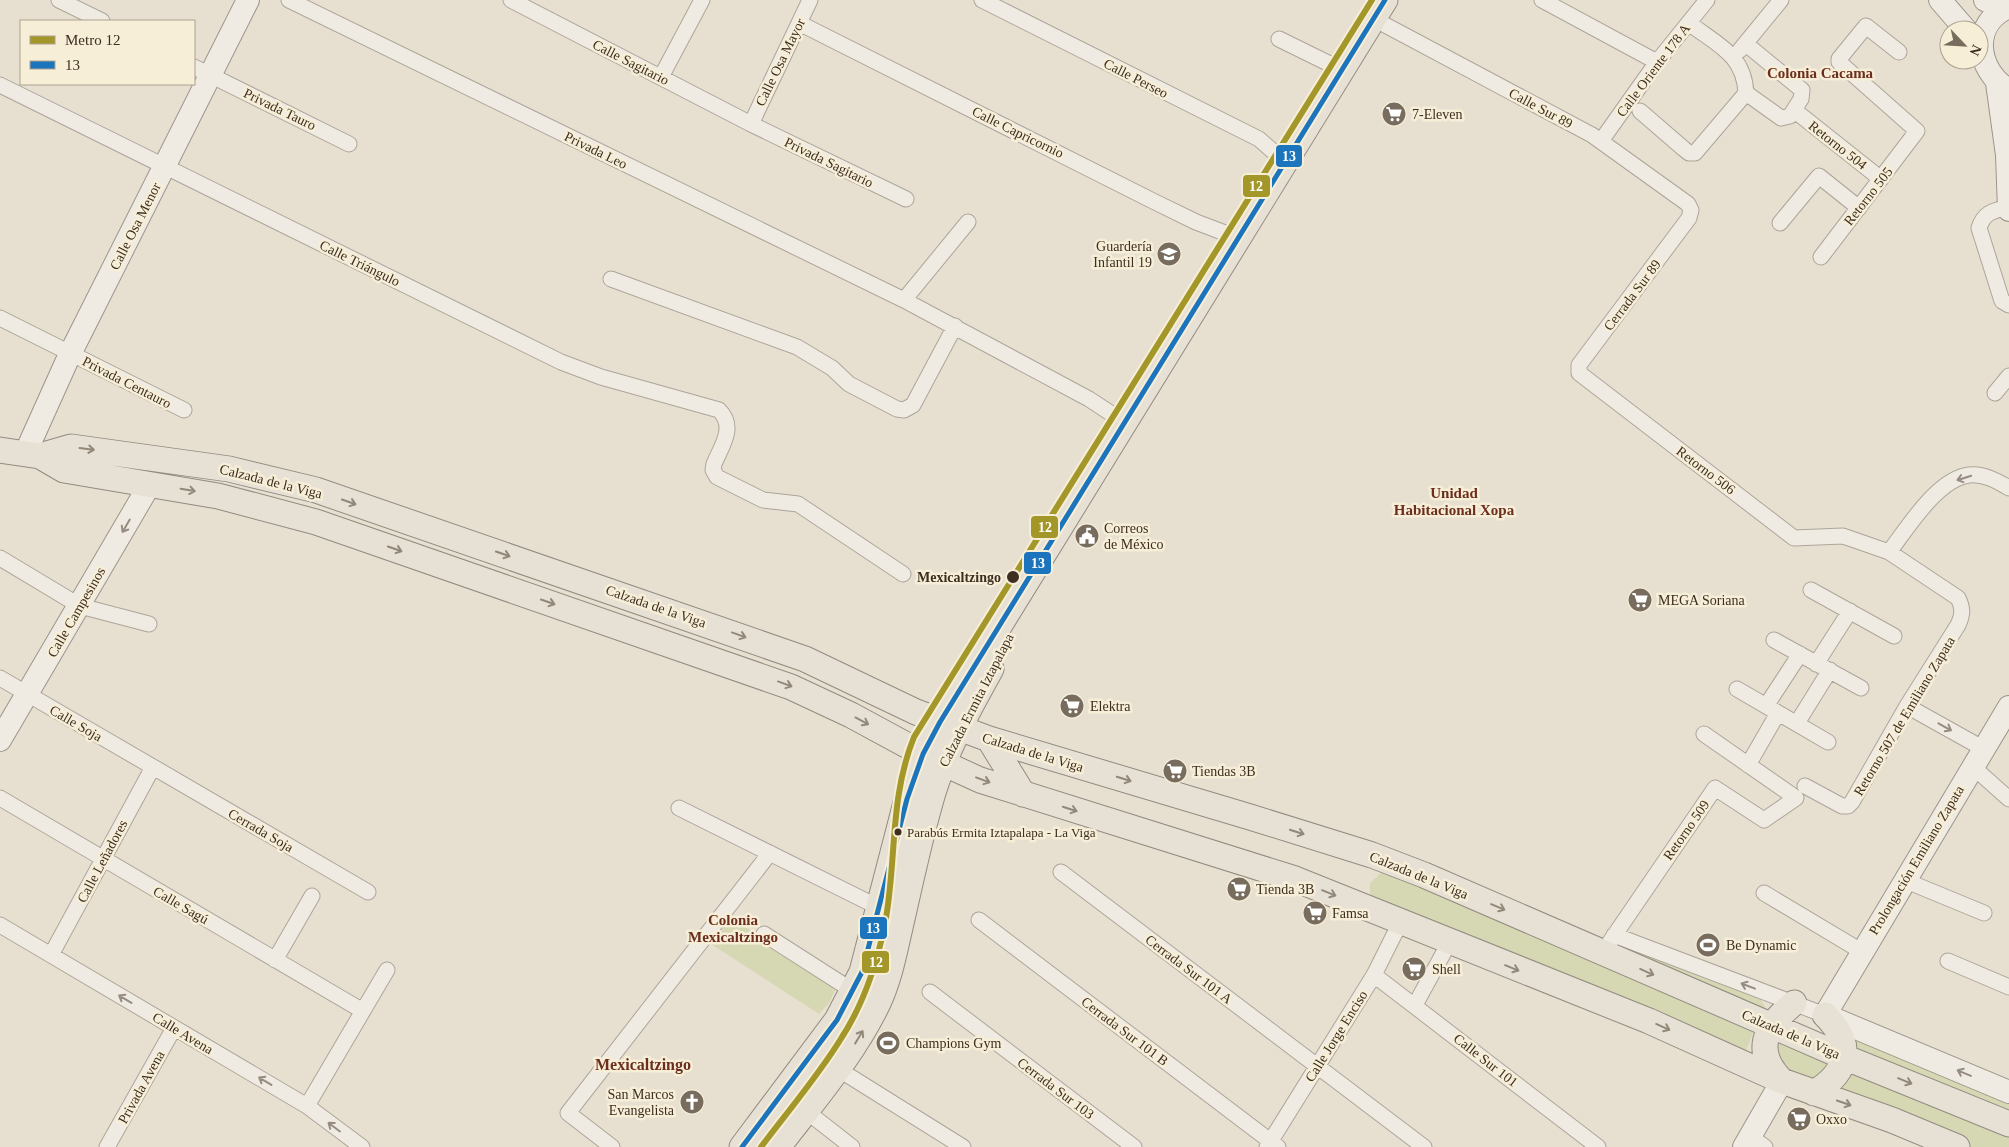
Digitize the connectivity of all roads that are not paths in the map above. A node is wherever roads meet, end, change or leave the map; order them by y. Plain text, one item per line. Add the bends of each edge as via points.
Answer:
1 (59, 0) edge
2 (248, 0) edge
3 (289, 0) edge
4 (511, 0) edge
5 (702, 0) edge
6 (810, 0) edge
7 (982, 0) edge
8 (1542, 0) edge
9 (1707, 0) edge
10 (1781, 0) edge
11 (1940, 0) edge
12 (1984, 0) edge
13 (2009, 3) edge
14 (2009, 7) edge
15 (1380, 9) edge
16 (100, 20) edge
17 (1957, 20) edge
18 (799, 23) junction
19 (1689, 23) junction
20 (1989, 24) edge
21 (1279, 40) dead end
22 (1746, 44) junction
23 (1899, 52) dead end
24 (1735, 57) junction
25 (1657, 62) junction
26 (1342, 70) junction
27 (1987, 70) edge
28 (202, 71) edge
29 (661, 77) junction
30 (0, 85) edge
31 (2003, 87) edge
32 (1746, 93) junction
33 (1640, 110) dead end
34 (1794, 110) junction
35 (751, 124) junction
36 (1601, 141) junction
37 (350, 144) dead end
38 (1285, 162) junction
39 (165, 166) junction
40 (1881, 179) junction
41 (906, 199) dead end
42 (1859, 208) junction
43 (2009, 208) edge
44 (1689, 218) joint
45 (968, 222) dead end
46 (1780, 223) dead end
47 (1238, 238) junction
48 (1821, 257) dead end
49 (611, 279) dead end
50 (904, 300) junction
51 (2009, 305) edge
52 (0, 318) edge
53 (955, 326) junction
54 (70, 354) junction
55 (1579, 373) joint
56 (2009, 376) edge
57 (1995, 393) dead end
58 (184, 410) dead end
59 (1124, 422) junction
60 (0, 450) edge
61 (32, 455) junction
62 (150, 484) junction
63 (2009, 488) edge
64 (1889, 552) junction
65 (0, 558) edge
66 (903, 574) dead end
67 (1811, 590) dead end
68 (80, 606) junction
69 (1850, 612) junction
70 (705, 622) junction
71 (149, 624) dead end
72 (1894, 636) dead end
73 (1774, 640) dead end
74 (694, 652) junction
75 (1800, 654) junction
76 (1816, 664) junction
77 (1830, 670) junction
78 (0, 678) edge
79 (1861, 688) dead end
80 (1737, 689) dead end
81 (27, 694) junction
82 (1907, 706) junction
83 (2009, 707) edge
84 (1772, 709) junction
85 (1797, 723) junction
86 (949, 725) junction
87 (1704, 734) dead end
88 (989, 739) junction
89 (0, 740) edge
90 (1828, 742) dead end
91 (1978, 758) junction
92 (933, 759) junction
93 (1748, 765) junction
94 (153, 767) junction
95 (1801, 792) junction
96 (1024, 794) junction
97 (0, 798) edge
98 (2009, 799) edge
99 (918, 801) junction
100 (679, 808) dead end
101 (770, 853) junction
102 (103, 859) junction
103 (1061, 872) dead end
104 (1904, 880) junction
105 (368, 892) dead end
106 (1764, 893) dead end
107 (312, 896) dead end
108 (878, 908) junction
109 (1984, 913) dead end
110 (980, 920) dead end
111 (1400, 923) junction
112 (0, 925) edge
113 (764, 934) dead end
114 (1449, 943) junction
115 (1609, 944) junction
116 (1861, 951) junction
117 (51, 955) junction
118 (275, 960) junction
119 (1948, 961) dead end
120 (387, 970) dead end
121 (1374, 975) junction
122 (2009, 987) edge
123 (853, 991) junction
124 (930, 992) dead end
125 (1794, 1003) junction
126 (1415, 1005) junction
127 (363, 1011) junction
128 (1825, 1015) junction
129 (1771, 1025) junction
130 (174, 1028) junction
131 (1844, 1057) junction
132 (1318, 1066) junction
133 (838, 1069) junction
134 (1782, 1081) junction
135 (2009, 1092) edge
136 (1814, 1093) junction
137 (307, 1106) junction
138 (806, 1111) junction
139 (2009, 1124) edge
140 (1753, 1143) edge
141 (1272, 1145) edge
142 (849, 1146) edge
143 (107, 1147) edge
144 (362, 1147) edge
145 (612, 1147) edge
146 (742, 1147) edge
147 (778, 1147) edge
148 (963, 1147) edge
149 (1134, 1147) edge
150 (1424, 1147) edge
151 (1598, 1147) edge
152 (1957, 1147) edge

1 - 16 street
2 - 28 street, Calle Osa Menor
3 - 50 street, Privada Leo
4 - 29 street, Calle Sagitario
5 - 29 street
6 - 18 street, Calle Osa Mayor
7 - 38 street, Calle Perseo via 1259,139
8 - 25 street
9 - 19 street, Calle Oriente 178 A
10 - 22 street
11 - 17 street
12 - 13 street
14 - 20 street
15 - 26 main road, Calzada Ermita Iztapalapa
15 - 36 street, Calle Sur 89
18 - 35 street, Calle Osa Mayor
18 - 47 street, Calle Capricornio via 1155,202
19 - 24 street
19 - 25 street, Calle Oriente 178 A
21 - 26 street
22 - 24 street
22 - 34 street via 1802,90 1802,99
23 - 40 street, Retorno 505 via 1866,26 1838,59 1917,131
24 - 32 street via 1745,78
25 - 36 street, Calle Oriente 178 A
26 - 38 main road, Calzada Ermita Iztapalapa
27 - 31 street
28 - 37 street, Privada Tauro
28 - 39 street, Calle Osa Menor
29 - 35 street, Calle Sagitario
30 - 39 street, Calle Triángulo
31 - 43 street
32 - 33 street via 1695,153 1689,153
32 - 34 street via 1781,118 1790,116
34 - 40 street, Retorno 504
35 - 41 street, Privada Sagitario
36 - 44 street, Calle Sur 89 via 1688,204 1691,210
38 - 47 main road, Calzada Ermita Iztapalapa
39 - 54 street, Calle Osa Menor
39 - 66 street, Calle Triángulo via 561,362 719,410 727,418 729,426 714,464 717,477 763,500 798,504
40 - 42 street, Retorno 505
42 - 46 street via 1817,177
42 - 48 street, Retorno 505
43 - 51 street via 1987,213 1979,228 2002,301
44 - 55 street, Cerrada Sur 89 via 1579,365
45 - 50 street
47 - 59 main road, Calzada Ermita Iztapalapa
49 - 53 street via 797,347 832,368 849,384 904,410 913,405
50 - 53 street, Privada Leo
52 - 54 street, Privada Centauro
53 - 59 street, Privada Leo via 1089,399
54 - 58 street, Privada Centauro
54 - 61 street, Calle Osa Menor via 38,422
55 - 64 street, Retorno 506 via 1794,538 1843,536
56 - 57 street
59 - 86 main road, Calzada Ermita Iztapalapa via 1012,604
60 - 61 main road, Calzada de la Viga
61 - 62 main road, Calzada de la Viga via 64,470
61 -> 70 main road, Calzada de la Viga via 71,447 175,460 274,479 316,490
62 -> 68 street, Calle Campesinos
62 -> 74 main road, Calzada de la Viga via 237,500 316,522
63 -> 64 street via 1986,477 1968,475 1950,483 1935,494
64 - 82 street, Retorno 507 de Emiliano Zapata via 1951,592 1962,607 1958,625
65 - 68 street
67 - 69 street
68 - 71 street
68 - 81 street, Calle Campesinos
69 - 72 street
69 - 76 street
70 - 74 main road
70 -> 86 main road, Calzada de la Viga via 805,659
73 - 75 street
74 -> 92 main road, Calzada de la Viga via 791,686
75 - 76 street
75 - 84 street
76 - 77 street
77 - 79 street
77 - 85 street
78 - 81 street, Calle Soja
80 - 84 street
81 - 89 street, Calle Campesinos
81 - 94 street, Calle Soja
82 -> 91 street
82 - 95 street, Retorno 507 de Emiliano Zapata via 1848,806
83 - 91 street, Prolongación Emiliano Zapata
84 - 85 street
84 - 93 street
85 - 90 street
86 - 88 main road, Calzada de la Viga
86 - 92 main road, Calzada Ermita Iztapalapa
87 - 93 street
88 - 96 main road
88 -> 115 main road, Calzada de la Viga via 1372,856
91 - 98 street
91 - 104 street, Prolongación Emiliano Zapata
92 -> 96 main road, Calzada de la Viga
92 - 99 main road, Calzada Ermita Iztapalapa
93 - 95 street
94 - 102 street, Calle Leñadores
94 - 105 street, Cerrada Soja
95 - 115 street, Retorno 509 via 1764,820 1715,788
96 -> 111 main road, Calzada de la Viga via 1295,879
97 - 102 street, Calle Sagú
99 - 108 main road, Calzada Ermita Iztapalapa
133 -> 99 main road, Calzada Ermita Iztapalapa via 880,1000 892,962
100 - 101 street
101 - 108 street
101 - 145 street via 568,1114
102 - 117 street, Calle Leñadores
102 - 118 street, Calle Sagú
103 - 132 street, Cerrada Sur 101 A
104 - 109 street
104 - 116 street, Prolongación Emiliano Zapata
106 - 116 street
107 - 118 street
108 - 123 main road, Calzada Ermita Iztapalapa via 862,972
110 - 141 street, Cerrada Sur 101 B
111 - 114 main road, Calzada de la Viga
111 - 121 street, Calle Jorge Enciso
112 - 117 street, Calle Avena
113 - 123 street
114 - 126 street
114 -> 134 main road, Calzada de la Viga via 1649,1021
125 -> 115 street, Calzada de la Viga
115 -> 129 main road, Calzada de la Viga
116 - 128 street, Prolongación Emiliano Zapata
130 -> 117 street, Calle Avena
118 - 127 street, Calle Sagú
119 - 122 street
120 - 127 street
121 - 126 street, Calle Sur 101
121 - 132 street, Calle Jorge Enciso
123 - 146 main road, Calzada Ermita Iztapalapa via 837,1020
124 - 149 street, Cerrada Sur 103
125 - 128 street, Calzada de la Viga
125 - 129 main road
126 - 151 street, Calle Sur 101
127 - 137 street
128 - 131 main road via 1843,1038
135 -> 128 street, Calzada de la Viga
129 - 131 main road, Calzada de la Viga
129 - 134 main road via 1764,1049 1771,1070
137 -> 130 street, Calle Avena
130 - 143 street, Privada Avena
131 - 136 main road via 1840,1070
131 -> 139 main road, Calzada de la Viga
132 - 141 street, Calle Jorge Enciso
132 - 150 street, Cerrada Sur 101 A
133 - 138 main road, Calzada Ermita Iztapalapa
133 - 148 street
134 - 136 main road, Calzada de la Viga
134 - 140 street
136 -> 152 main road, Calzada de la Viga
144 -> 137 street, Calle Avena
138 - 142 street
138 - 147 main road, Calzada Ermita Iztapalapa

